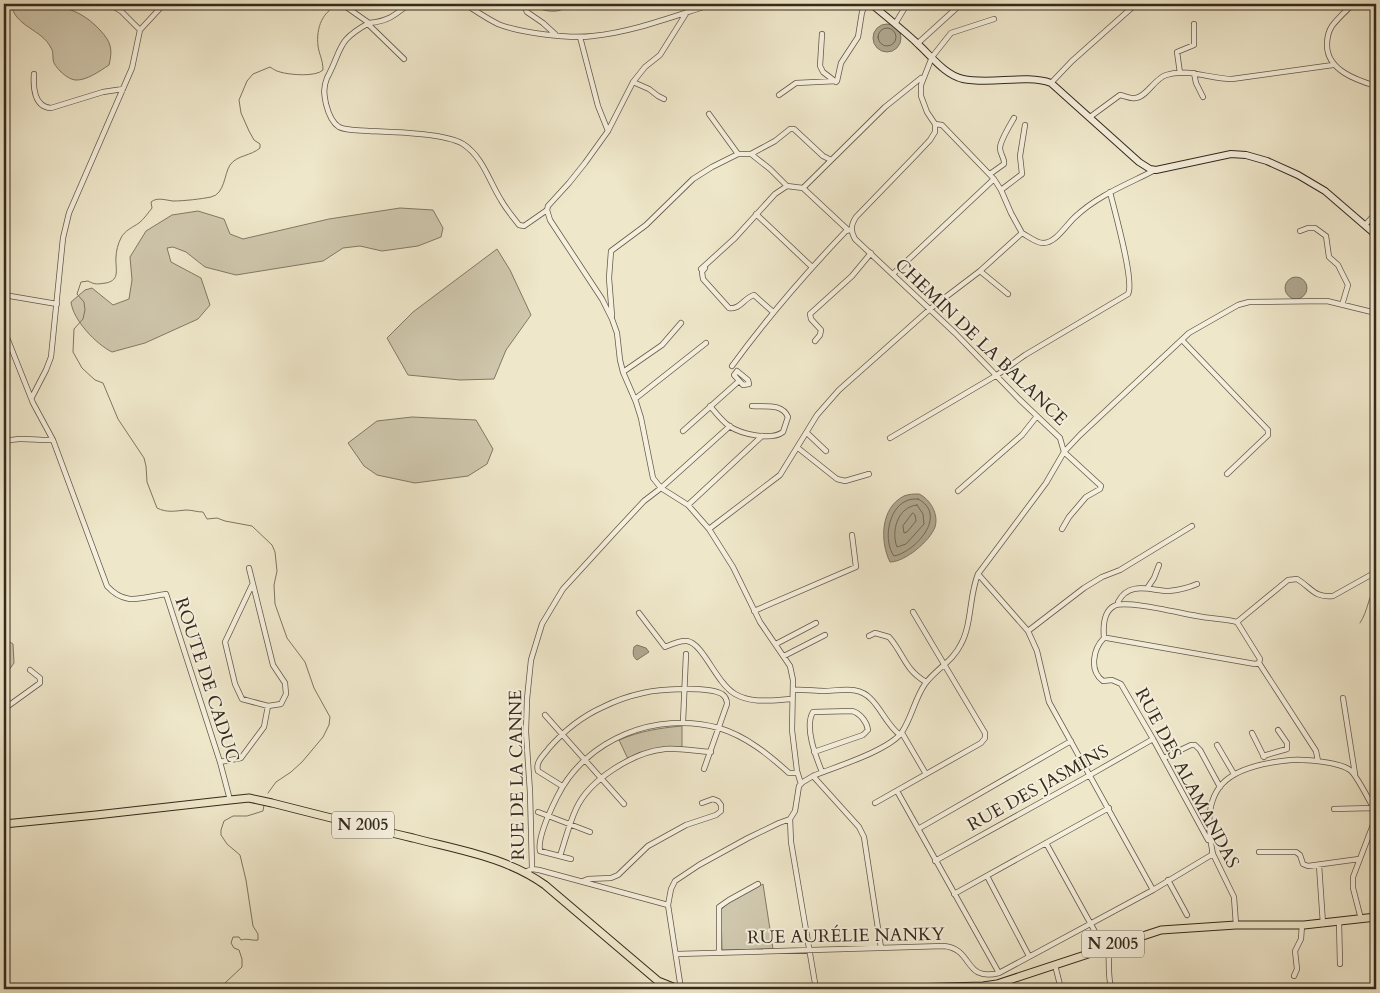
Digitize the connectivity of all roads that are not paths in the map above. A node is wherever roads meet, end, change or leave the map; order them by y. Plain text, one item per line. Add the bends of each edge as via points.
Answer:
1 (109, 4) edge
2 (164, 4) edge
3 (342, 4) edge
4 (409, 4) edge
5 (465, 4) edge
6 (523, 4) edge
7 (692, 4) edge
8 (713, 4) edge
9 (866, 4) edge
10 (871, 4) edge
11 (907, 4) edge
12 (961, 4) edge
13 (1136, 4) edge
14 (1353, 4) edge
15 (688, 12) junction
16 (994, 19) dead end
17 (369, 23) junction
18 (895, 24) junction
19 (1194, 24) dead end
20 (140, 30) junction
21 (555, 34) junction
22 (822, 34) dead end
23 (580, 37) junction
24 (917, 44) junction
25 (932, 57) junction
26 (404, 59) dead end
27 (1333, 64) junction
28 (1180, 73) junction
29 (34, 74) dead end
30 (1194, 74) junction
31 (922, 78) junction
32 (633, 82) junction
33 (836, 82) junction
34 (1051, 83) junction
35 (1376, 86) edge
36 (123, 89) junction
37 (779, 95) dead end
38 (1203, 97) dead end
39 (664, 99) dead end
40 (709, 114) dead end
41 (1090, 117) junction
42 (1014, 118) dead end
43 (935, 124) junction
44 (1025, 125) dead end
45 (608, 131) junction
46 (738, 154) junction
47 (751, 154) junction
48 (830, 160) junction
49 (1156, 170) junction
50 (990, 174) junction
51 (994, 179) junction
52 (787, 186) junction
53 (803, 188) junction
54 (1001, 190) junction
55 (1110, 192) junction
56 (548, 210) junction
57 (756, 214) junction
58 (1376, 214) edge
59 (1365, 225) junction
60 (850, 230) junction
61 (1300, 231) dead end
62 (1022, 233) junction
63 (1376, 235) edge
64 (871, 254) junction
65 (718, 256) dead end
66 (812, 268) junction
67 (701, 269) dead end
68 (980, 271) junction
69 (893, 274) junction
70 (1008, 294) dead end
71 (4, 295) edge
72 (57, 304) junction
73 (1342, 305) junction
74 (930, 309) junction
75 (773, 312) junction
76 (1376, 313) edge
77 (612, 319) junction
78 (681, 324) dead end
79 (4, 330) edge
80 (1182, 340) junction
81 (815, 341) dead end
82 (706, 342) dead end
83 (732, 366) dead end
84 (623, 372) junction
85 (997, 375) junction
86 (738, 381) dead end
87 (32, 398) junction
88 (635, 398) junction
89 (710, 406) junction
90 (752, 406) dead end
91 (1037, 416) junction
92 (730, 426) junction
93 (683, 432) dead end
94 (807, 433) junction
95 (762, 436) junction
96 (890, 438) dead end
97 (53, 440) junction
98 (4, 442) edge
99 (798, 448) junction
100 (826, 451) dead end
101 (1064, 452) junction
102 (869, 474) dead end
103 (1227, 474) dead end
104 (662, 488) junction
105 (958, 491) dead end
106 (688, 504) junction
107 (1192, 526) dead end
108 (1062, 529) dead end
109 (709, 530) junction
110 (852, 535) dead end
111 (1159, 565) dead end
112 (249, 568) dead end
113 (1376, 572) edge
114 (978, 574) junction
115 (1197, 584) dead end
116 (252, 585) junction
117 (1148, 587) junction
118 (1120, 604) junction
119 (754, 611) junction
120 (913, 612) dead end
121 (639, 613) dead end
122 (816, 622) dead end
123 (1238, 622) junction
124 (1028, 631) junction
125 (825, 635) dead end
126 (869, 636) dead end
127 (1104, 638) junction
128 (776, 644) junction
129 (686, 654) dead end
130 (784, 656) junction
131 (1257, 664) junction
132 (945, 665) junction
133 (30, 670) dead end
134 (926, 682) junction
135 (685, 690) junction
136 (793, 690) junction
137 (1343, 698) dead end
138 (792, 699) junction
139 (268, 706) junction
140 (4, 709) edge
141 (545, 715) dead end
142 (683, 722) junction
143 (720, 728) junction
144 (1278, 730) dead end
145 (1252, 732) dead end
146 (901, 734) junction
147 (563, 735) junction
148 (1153, 739) junction
149 (1071, 741) junction
150 (1217, 745) dead end
151 (710, 752) junction
152 (814, 752) junction
153 (1263, 756) junction
154 (1164, 758) junction
155 (584, 759) junction
156 (1318, 761) junction
157 (220, 762) junction
158 (1266, 763) junction
159 (704, 770) dead end
160 (822, 772) junction
161 (797, 773) junction
162 (926, 774) junction
163 (1234, 774) junction
164 (1090, 775) junction
165 (813, 776) junction
166 (1355, 776) junction
167 (601, 778) junction
168 (800, 784) junction
169 (562, 786) junction
170 (1220, 787) junction
171 (897, 791) junction
172 (230, 800) junction
173 (702, 802) dead end
174 (874, 803) dead end
175 (624, 804) dead end
176 (1109, 808) junction
177 (1334, 809) dead end
178 (1375, 810) edge
179 (538, 812) dead end
180 (548, 816) junction
181 (1376, 817) edge
182 (790, 819) junction
183 (4, 824) edge
184 (571, 825) junction
185 (918, 829) junction
186 (590, 832) dead end
187 (1046, 843) junction
188 (1259, 852) dead end
189 (1213, 854) junction
190 (560, 856) junction
191 (571, 859) dead end
192 (1359, 859) junction
193 (935, 861) junction
194 (1319, 865) junction
195 (528, 870) junction
196 (987, 876) junction
197 (1168, 880) junction
198 (583, 881) junction
199 (758, 884) dead end
200 (1153, 890) junction
201 (954, 894) junction
202 (668, 905) junction
203 (1187, 915) dead end
204 (1376, 917) edge
205 (1361, 919) junction
206 (1339, 922) junction
207 (1091, 924) junction
208 (1322, 924) junction
209 (1236, 925) junction
210 (1302, 925) junction
211 (1106, 947) junction
212 (881, 948) junction
213 (810, 950) junction
214 (719, 952) junction
215 (676, 954) junction
216 (1030, 956) junction
217 (1340, 964) dead end
218 (1055, 965) junction
219 (999, 973) junction
220 (1294, 976) dead end
221 (680, 989) edge
222 (816, 989) edge
223 (870, 989) edge
224 (1061, 989) edge
225 (1112, 989) edge

1 - 20 street
2 - 20 street
3 - 17 street
4 - 17 street via 393,17
5 - 21 street via 504,26
6 - 21 street via 527,12
7 - 15 street
8 - 15 street
9 - 33 street via 858,36 841,63
10 - 18 main road
11 - 18 street
12 - 24 street
13 - 34 street
14 - 27 street via 1331,27 1327,36 1326,47
15 - 23 street via 637,27
15 - 32 street via 660,55
16 - 25 street via 951,33
17 - 26 street
17 - 56 street via 345,39 325,84 323,90 333,122 350,130 418,134 457,141 480,160 501,200 519,225 524,226
18 - 24 main road
19 - 28 street via 1194,45 1177,52
20 - 36 street
21 - 23 street
22 - 33 street via 820,66
23 - 45 street
24 - 25 main road
25 - 31 street
25 - 34 main road via 961,79
27 - 30 street via 1232,79
27 - 35 street
28 - 30 street
28 - 41 street via 1159,78 1137,98 1120,95
29 - 36 street via 33,90 45,107
30 - 38 street
31 - 43 street via 921,96
31 - 48 street via 885,107
32 - 39 street
32 - 45 street
33 - 37 street via 796,83
34 - 41 main road
36 - 72 street via 69,213 63,238
40 - 46 street
41 - 49 main road via 1139,162
42 - 50 street via 1000,146 1004,164
43 - 50 street via 942,125
43 - 60 street via 930,140 856,217
44 - 54 street via 1021,148 1022,174
45 - 56 street
46 - 47 street
46 - 77 street via 693,179 646,225 612,250 609,278
47 - 48 street via 794,129
47 - 52 street
48 - 53 street
49 - 55 street
49 - 59 main road via 1220,156 1246,155 1267,160 1319,187
50 - 51 street
51 - 54 street
51 - 69 street
52 - 53 street
52 - 57 street
53 - 60 street, CHEMIN DE LA BALANCE
54 - 62 street
55 - 62 street via 1076,215 1048,242 1037,242
55 - 85 street via 1130,292
56 - 77 street via 552,224 598,291
57 - 66 street
57 - 67 street
58 - 59 street
59 - 63 main road
60 - 64 street, CHEMIN DE LA BALANCE
60 - 66 street
61 - 73 street via 1315,228 1326,236 1329,257 1338,265 1348,286
62 - 68 street
64 - 69 street, CHEMIN DE LA BALANCE
64 - 81 street via 810,314 810,319 821,330
65 - 75 street via 704,270 702,277 726,306 735,308 754,295
66 - 75 street
68 - 70 street
68 - 74 street
69 - 74 street, CHEMIN DE LA BALANCE
71 - 72 street
72 - 87 street via 51,357
73 - 76 street
73 - 80 street via 1313,300 1249,302 1201,325
74 - 85 street, CHEMIN DE LA BALANCE
74 - 94 street via 839,390 816,415
75 - 83 street
77 - 84 street
78 - 84 street via 662,345
79 - 87 street, ROUTE DE CADUC
80 - 101 street
80 - 103 street via 1268,430 1268,435
82 - 88 street
84 - 88 street
85 - 91 street, CHEMIN DE LA BALANCE
85 - 96 street
86 - 89 street
87 - 97 street, ROUTE DE CADUC
88 - 104 street via 651,471
89 - 92 street
89 - 93 street
90 - 95 street via 779,407 788,414 781,433
91 - 101 street, CHEMIN DE LA BALANCE via 1060,438
91 - 105 street via 1022,434
92 - 95 street
92 - 104 street, RUE DE LA CANNE
94 - 99 street
94 - 100 street
95 - 106 street
97 - 98 street via 23,438
97 - 157 street, ROUTE DE CADUC via 107,586 114,594 133,600 166,594
99 - 102 street via 837,479
99 - 109 street via 780,475
101 - 108 street via 1101,486 1086,497
101 - 114 street, CHEMIN DE LA BALANCE via 1046,483
104 - 106 street
104 - 195 street, RUE DE LA CANNE via 644,501 563,589 542,624 531,660 527,699
106 - 109 street
107 - 124 street via 1084,588
109 - 119 street via 733,567
110 - 119 street via 856,567
111 - 117 street
112 - 116 street
113 - 123 street via 1333,596 1314,593 1297,579 1288,580
114 - 124 street
114 - 132 street, CHEMIN DE LA BALANCE via 965,636
115 - 117 street via 1170,591
116 - 139 street via 273,665 285,683 286,694 281,704
116 - 139 street via 225,642 242,699
117 - 118 street via 1125,594 1120,598
118 - 123 street
118 - 127 street via 1106,614
119 - 128 street
120 - 132 street
121 - 138 street via 665,647 684,641 701,650 718,678 736,695 759,701
122 - 128 street
123 - 131 street via 1260,659
124 - 149 street via 1037,650 1049,702
125 - 130 street
126 - 134 street via 875,633 889,637 906,665
127 - 131 street
127 - 148 street, RUE DES ALAMANDAS via 1095,652 1097,674 1103,681 1121,684
128 - 130 street
129 - 135 street
130 - 136 street via 792,671
131 - 156 street via 1316,751
132 - 134 street, CHEMIN DE LA BALANCE
132 - 162 street via 985,738
133 - 140 street via 40,678 40,683
134 - 146 street, CHEMIN DE LA BALANCE
135 - 142 street
135 - 143 street via 724,696 727,704
135 - 147 street via 643,693 602,707
136 - 138 street
136 - 146 street via 850,689 863,692 872,699 894,730
137 - 166 street
138 - 161 street
139 - 157 street via 264,727 241,758
141 - 147 street
142 - 143 street
142 - 155 street via 649,726 627,733
143 - 151 street
143 - 161 street via 752,744 789,773
144 - 153 street via 1287,748
145 - 153 street
146 - 160 street via 885,747
146 - 162 street
147 - 155 street
147 - 169 street via 536,765 538,771
148 - 154 street, RUE DES ALAMANDAS
148 - 164 street, RUE DES JASMINS
149 - 164 street
149 - 185 street
150 - 163 street
151 - 159 street
151 - 167 street via 654,751 615,768
152 - 152 street via 810,719 813,712 857,712 867,725 868,730 863,734
152 - 160 street
153 - 158 street
154 - 170 street via 1195,745
154 - 189 street, RUE DES ALAMANDAS
155 - 167 street
155 - 169 street
156 - 158 street via 1303,759
156 - 166 street via 1344,767
157 - 172 street, ROUTE DE CADUC
158 - 163 street
160 - 165 street
161 - 168 street
162 - 171 street
163 - 170 street
164 - 176 street
164 - 193 street, RUE DES JASMINS
165 - 168 street
165 - 212 street via 859,827 864,837
166 - 178 street
167 - 175 street
167 - 184 street via 576,808
168 - 182 street via 795,811
169 - 180 street
170 - 189 street via 1209,824
171 - 174 street
171 - 185 street
172 - 183 main road, N 2005
172 - 195 main road, N 2005 via 249,798 272,803
173 - 198 street via 718,801 721,811 686,825 648,846 618,875
176 - 187 street
176 - 200 street
177 - 178 street
179 - 180 street
180 - 184 street
180 - 190 street via 539,848
181 - 192 street
182 - 202 street via 683,875 671,889
182 - 213 street
184 - 186 street
184 - 190 street
185 - 193 street
187 - 196 street
187 - 207 street
188 - 194 street via 1296,852 1305,866
189 - 197 street
189 - 209 street, RUE DES ALAMANDAS via 1234,897
190 - 191 street
192 - 194 street
192 - 205 street via 1353,888
193 - 201 street
194 - 208 street
195 - 198 street
195 - 221 main road, N 2005 via 658,981
196 - 201 street
196 - 216 street
197 - 200 street
197 - 203 street
198 - 202 street
199 - 214 street via 719,907
200 - 207 street
201 - 219 street
202 - 215 street
204 - 205 main road, N 2005
205 - 206 main road, N 2005
206 - 208 main road, N 2005
206 - 217 street
207 - 211 street
207 - 216 street
208 - 210 main road, N 2005
209 - 210 main road, N 2005
209 - 211 main road, N 2005 via 1161,930
210 - 220 street via 1301,939 1295,950 1297,969
211 - 218 main road, N 2005
211 - 225 street
212 - 213 street, RUE AURÉLIE NANKY
212 - 219 street, RUE AURÉLIE NANKY via 950,947 958,950 981,975
213 - 214 street, RUE AURÉLIE NANKY
213 - 222 street
214 - 215 street, RUE AURÉLIE NANKY
215 - 221 street
216 - 219 street
218 - 223 main road, N 2005 via 983,986
218 - 224 street

